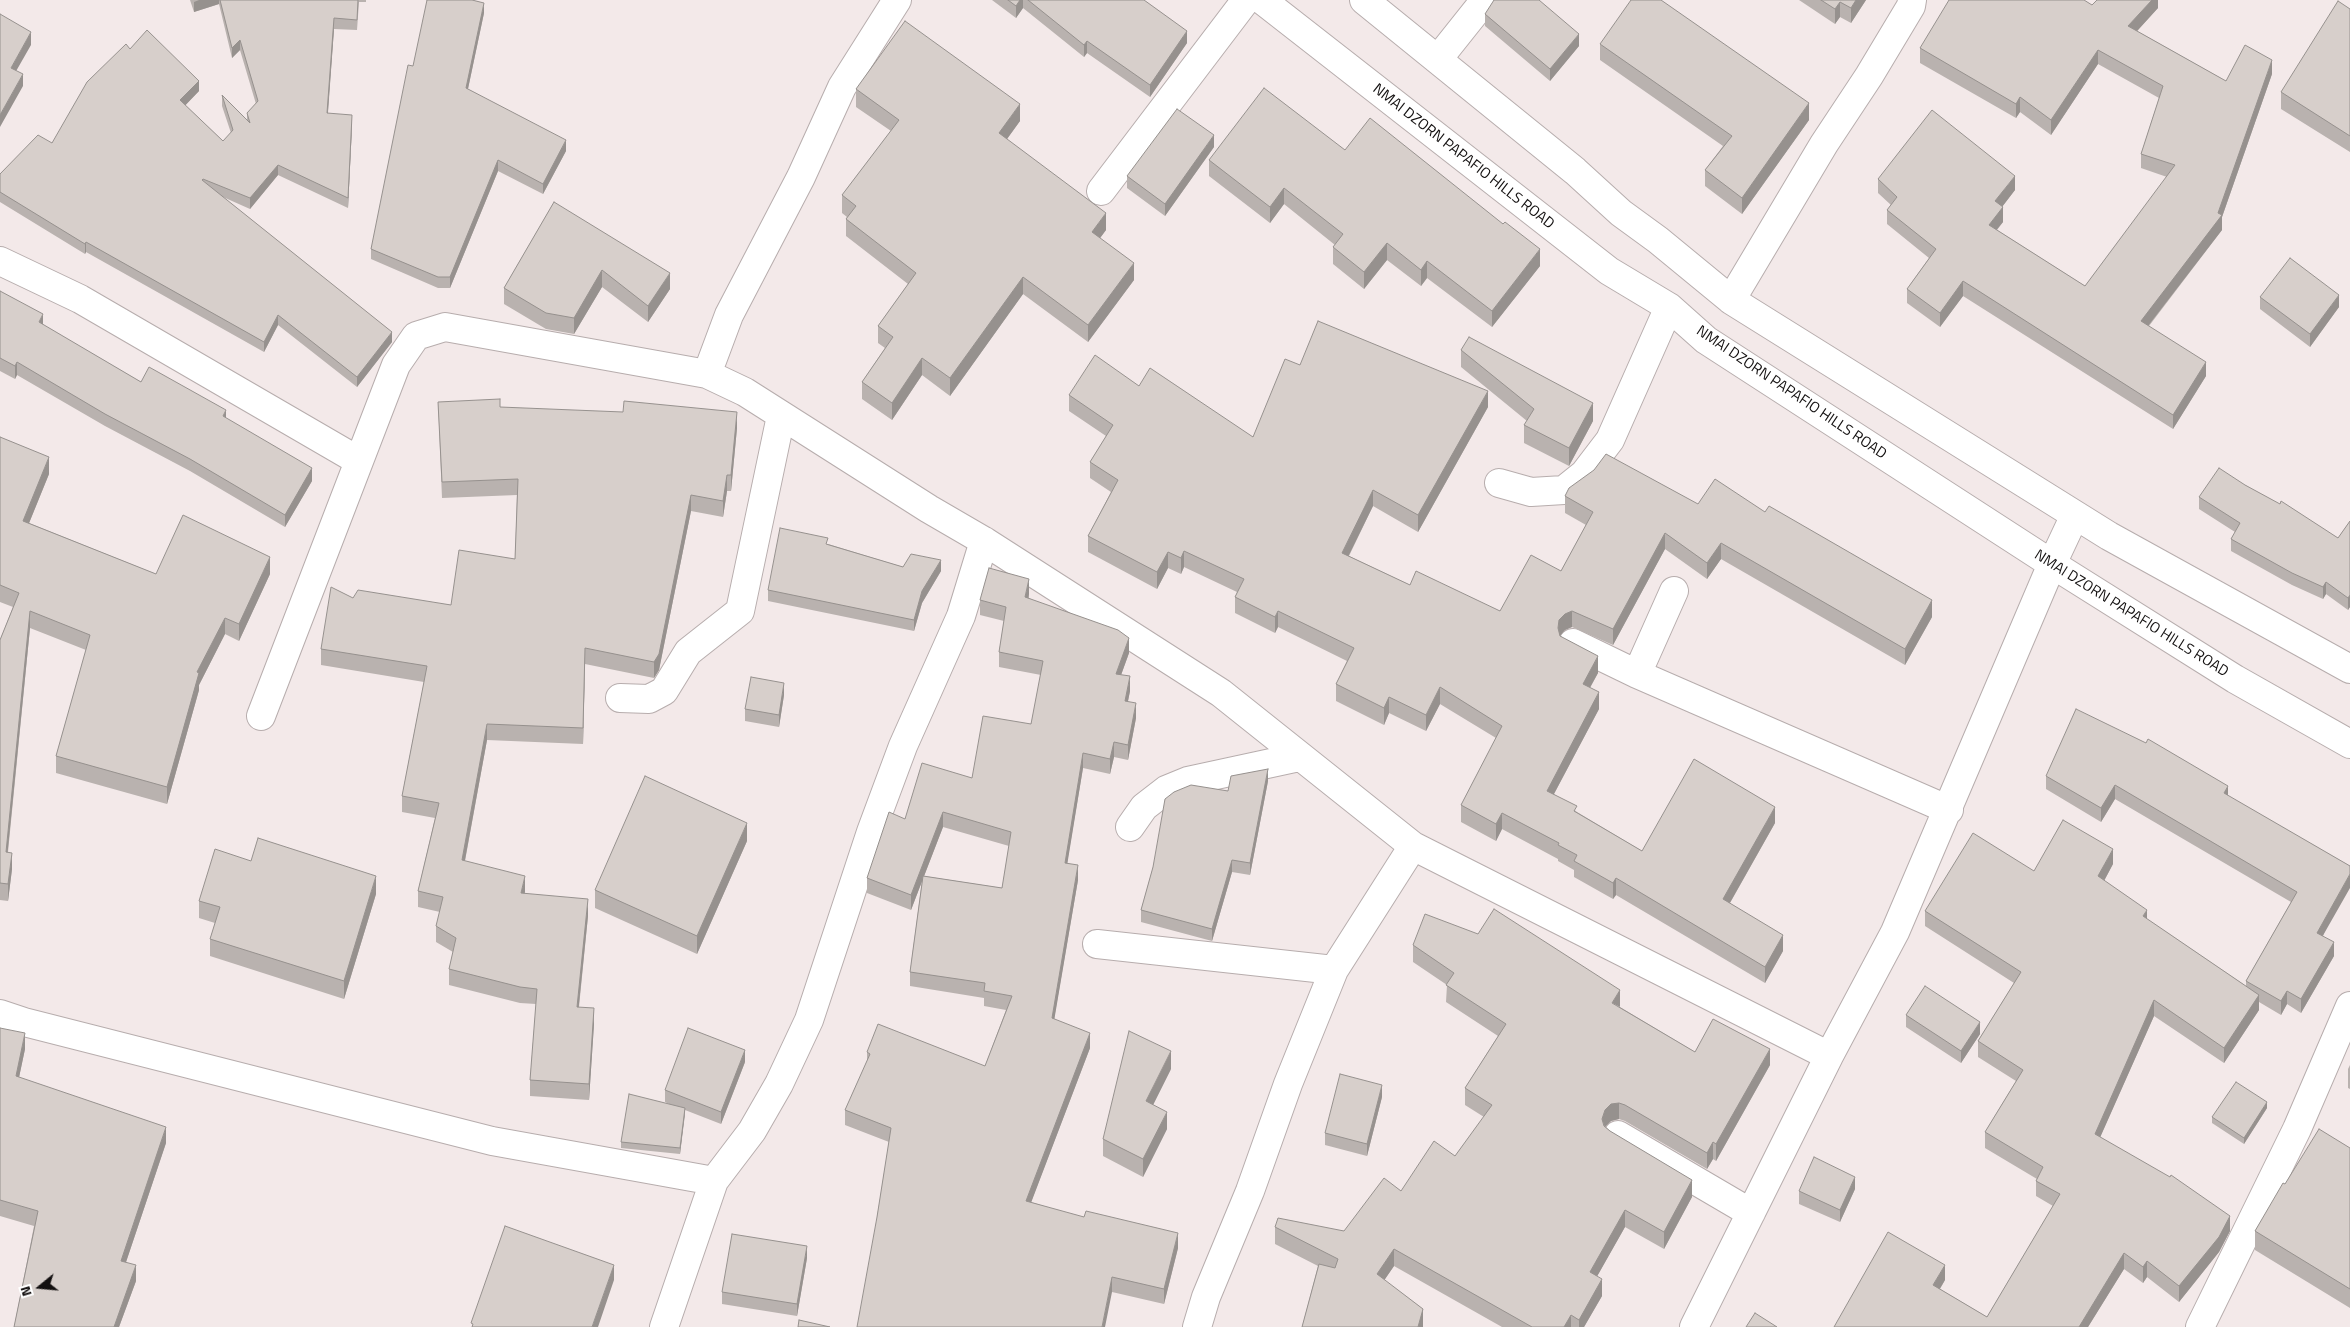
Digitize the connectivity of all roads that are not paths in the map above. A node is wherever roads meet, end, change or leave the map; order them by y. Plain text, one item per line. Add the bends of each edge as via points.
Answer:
1 (897, 0) edge
2 (1246, 0) edge
3 (1262, 0) edge
4 (1364, 0) edge
5 (1485, 0) edge
6 (1912, 0) edge
7 (1438, 59) junction
8 (1101, 191) dead end
9 (0, 261) edge
10 (1731, 300) junction
11 (1669, 307) junction
12 (707, 374) junction
13 (781, 416) junction
14 (359, 461) junction
15 (1499, 483) dead end
16 (2076, 515) junction
17 (984, 541) junction
18 (2052, 564) junction
19 (1674, 591) dead end
20 (1573, 643) edge
21 (2350, 669) edge
22 (1637, 674) junction
23 (620, 698) dead end
24 (261, 716) dead end
25 (2350, 744) edge
26 (1299, 756) junction
27 (1949, 810) junction
28 (1130, 827) dead end
29 (1413, 846) junction
30 (1097, 944) dead end
31 (1334, 970) junction
32 (2350, 1006) edge
33 (0, 1014) edge
34 (1829, 1056) junction
35 (1618, 1135) edge
36 (714, 1181) junction
37 (1750, 1213) junction
38 (664, 1327) edge
39 (1197, 1327) edge
40 (1694, 1327) edge
41 (2200, 1327) edge

1 - 12 street via 842,87 801,177 729,315
2 - 8 street
3 - 11 street, NMAI DZORN PAPAFIO HILLS ROAD via 1609,271
4 - 7 street
5 - 7 street
6 - 10 street
7 - 10 street via 1575,171 1621,213
9 - 14 street via 80,299
10 - 16 street
11 - 15 street via 1610,440 1584,474 1564,490 1531,492
11 - 18 street, NMAI DZORN PAPAFIO HILLS ROAD via 1706,340
12 - 13 street via 745,392
12 - 14 street via 446,327 416,336 396,366
13 - 17 street
13 - 23 street via 740,611 688,652 664,692 649,699
14 - 24 street
16 - 18 street
16 - 21 street
17 - 26 street via 1221,693
17 - 36 street via 961,616 903,746 809,1020 761,1116
18 - 25 street, NMAI DZORN PAPAFIO HILLS ROAD via 2234,679
18 - 27 street
19 - 22 street
20 - 22 street
22 - 27 street
26 - 28 street via 1188,781 1166,790 1144,807
26 - 29 street
27 - 34 street via 1895,932
29 - 31 street
29 - 34 street
30 - 31 street
31 - 39 street
32 - 41 street via 2297,1128
33 - 36 street via 492,1141
34 - 37 street
35 - 37 street
36 - 38 street
37 - 40 street

